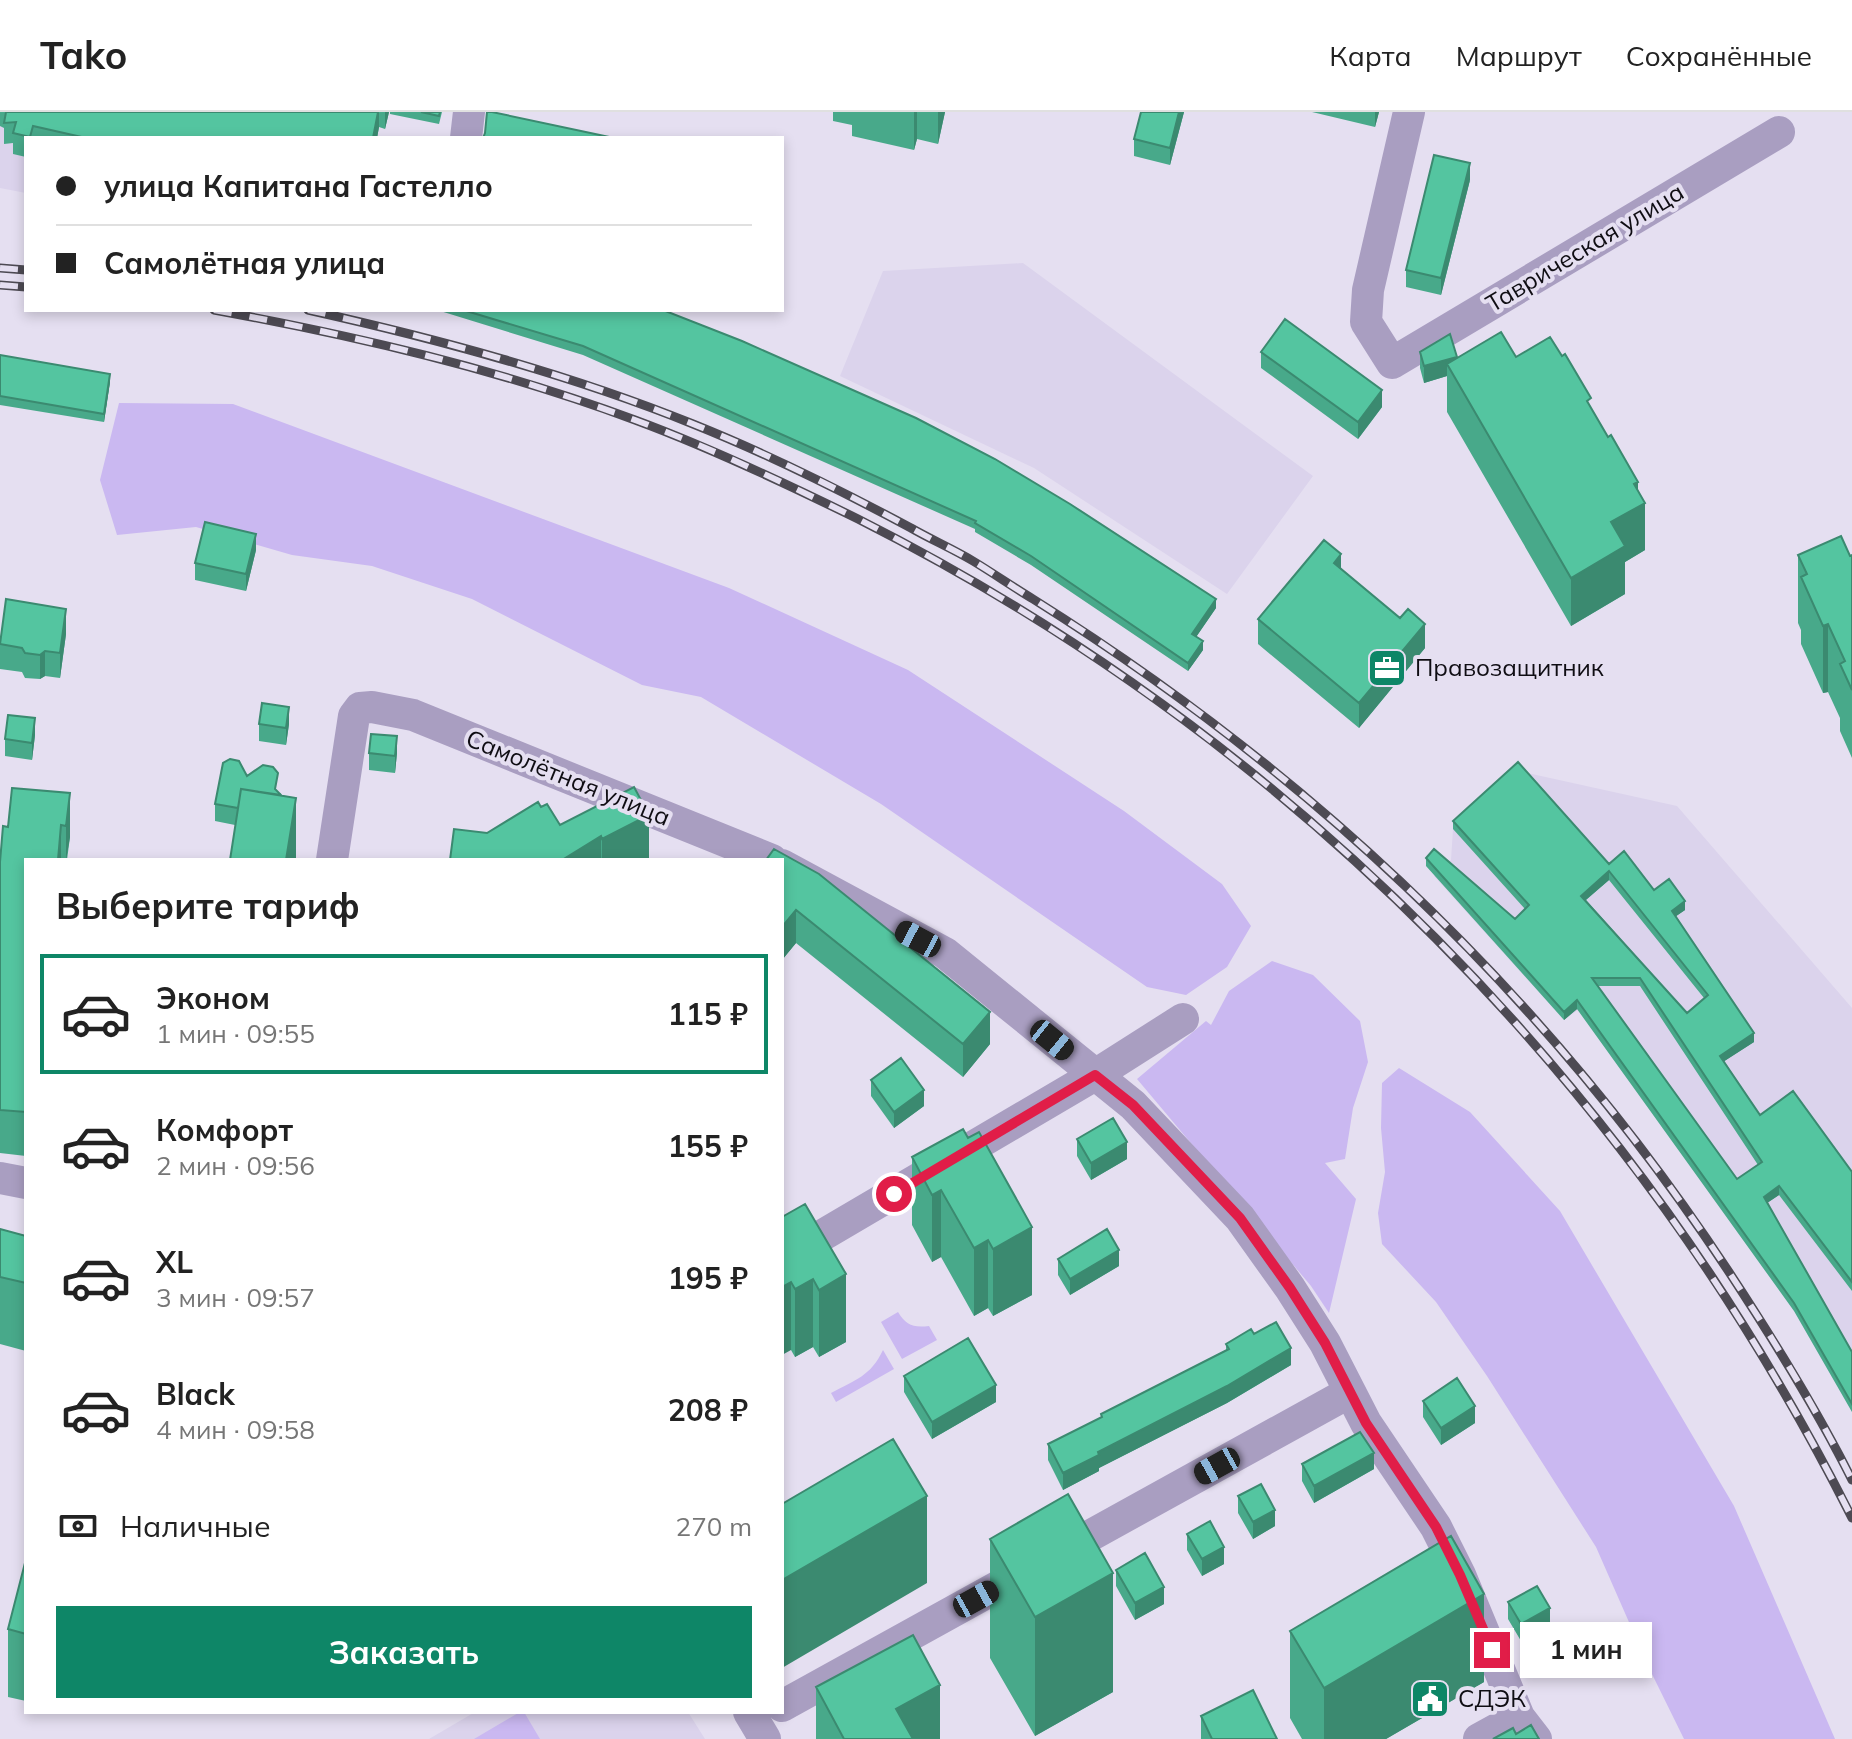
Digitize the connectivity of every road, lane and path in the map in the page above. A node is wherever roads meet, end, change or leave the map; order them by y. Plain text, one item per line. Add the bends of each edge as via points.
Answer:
1 (469, 112) edge
2 (1409, 112) edge
3 (1779, 132) dead end
4 (466, 136) edge
5 (332, 858) edge
6 (767, 858) edge
7 (784, 866) edge
8 (1183, 1019) dead end
9 (1095, 1075) junction
10 (0, 1178) edge
11 (24, 1183) edge
12 (784, 1258) edge
13 (1350, 1392) junction
14 (784, 1707) edge
15 (1527, 1728) edge
16 (1479, 1739) edge

1 - 4 street
2 - 3 street, Таврическая улица via 1368,290 1366,322 1392,363
5 - 6 street, Самолётная улица via 354,716 360,708 372,707 413,715
7 - 9 street via 945,953
8 - 9 street
9 - 12 street
9 - 13 street via 1133,1105 1240,1218 1325,1343
10 - 11 street
13 - 14 street
13 - 15 street via 1436,1527
15 - 16 street

